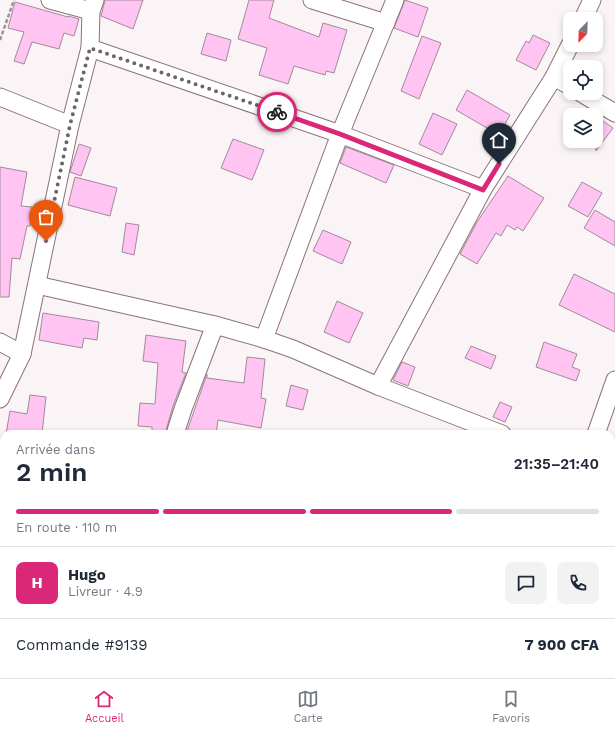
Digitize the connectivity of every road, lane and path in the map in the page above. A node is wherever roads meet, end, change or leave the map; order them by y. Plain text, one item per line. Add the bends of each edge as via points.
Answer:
1 (14, 0) edge
2 (50, 0) edge
3 (312, 0) edge
4 (395, 0) edge
5 (592, 0) edge
6 (93, 6) edge
7 (586, 12) edge
8 (386, 23) junction
9 (0, 40) edge
10 (90, 48) junction
11 (566, 52) edge
12 (554, 77) junction
13 (563, 82) edge
14 (0, 97) edge
15 (593, 100) edge
16 (615, 113) edge
17 (70, 125) junction
18 (340, 134) junction
19 (483, 190) junction
20 (37, 285) junction
21 (215, 325) junction
22 (264, 339) junction
23 (0, 342) edge
24 (22, 354) junction
25 (615, 380) edge
26 (378, 386) junction
27 (0, 399) edge
28 (176, 430) edge
29 (492, 430) edge
30 (597, 430) edge

1 - 9 path
2 - 6 street
3 - 8 street
4 - 8 street
5 - 7 street
6 - 10 street
8 - 18 street
10 - 17 street
10 - 18 street
11 - 12 street
12 - 13 street
12 - 19 street
14 - 17 street
15 - 16 street
17 - 20 street
18 - 19 street
18 - 22 street
19 - 26 street
20 - 21 street
20 - 24 street
21 - 22 street
21 - 28 street
22 - 26 street
23 - 24 street
24 - 27 street
25 - 30 street
26 - 29 street

